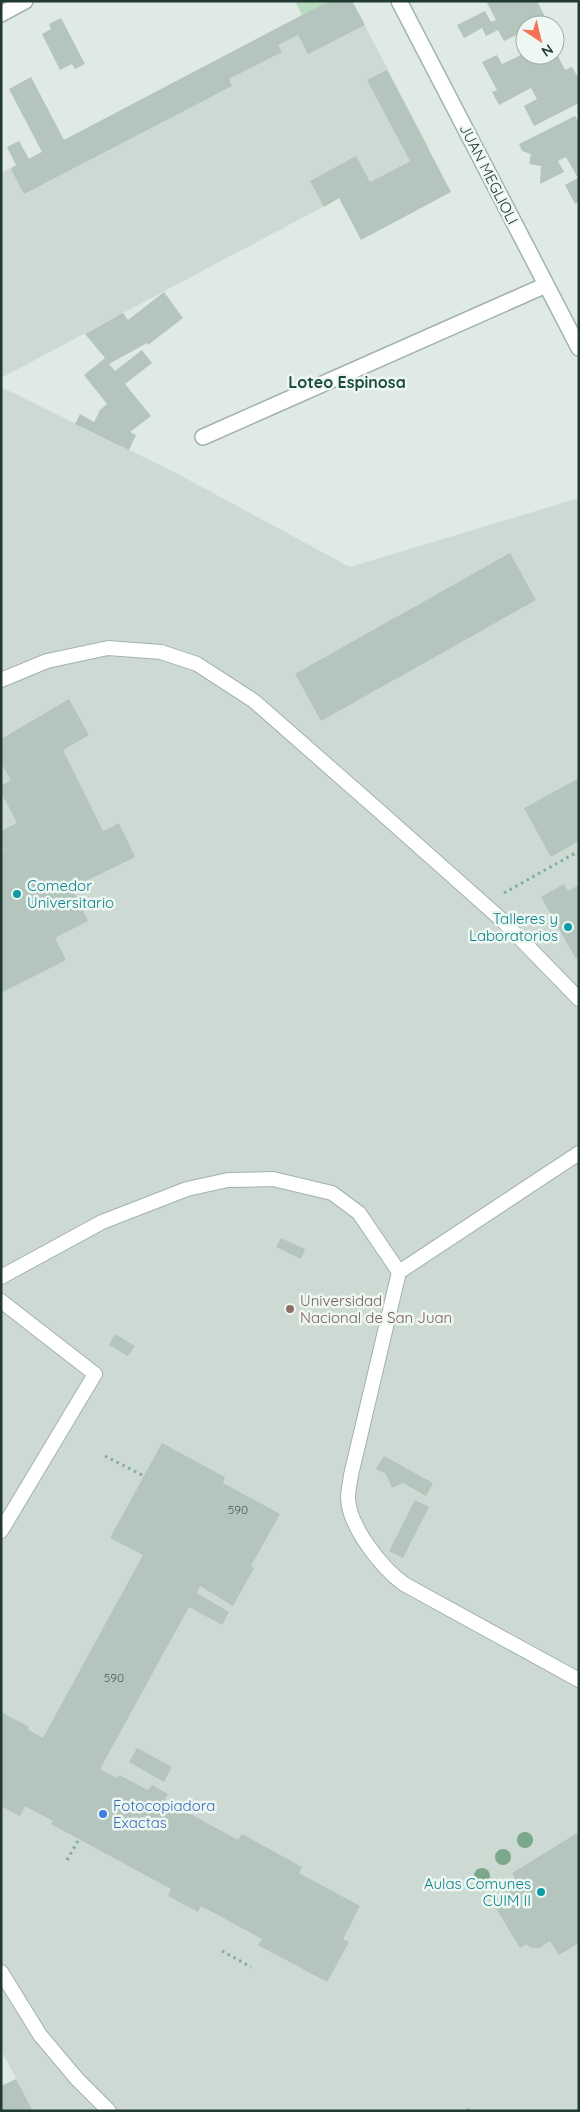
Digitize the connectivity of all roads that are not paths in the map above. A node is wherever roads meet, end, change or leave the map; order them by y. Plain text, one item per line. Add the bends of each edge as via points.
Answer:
1 (26, 1) edge
2 (399, 1) edge
3 (1, 14) edge
4 (546, 285) junction
5 (579, 348) edge
6 (203, 437) dead end
7 (1, 680) edge
8 (579, 999) edge
9 (579, 1153) edge
10 (399, 1272) junction
11 (1, 1277) edge
12 (1, 1301) edge
13 (1, 1530) edge
14 (579, 1680) edge
15 (1, 1972) edge
16 (110, 2111) edge

1 - 3 street
2 - 4 street, JUAN MEGLIOLI
4 - 5 street, JUAN MEGLIOLI
4 - 6 street
7 - 8 lane via 47,660 108,648 161,652 197,664 254,701 484,904
9 - 10 lane
10 - 11 lane via 359,1213 332,1193 273,1179 228,1180 187,1189 102,1222
10 - 14 lane via 351,1475 348,1500 357,1525 383,1566 404,1584
12 - 13 lane via 95,1374
15 - 16 lane via 40,2035 77,2079

